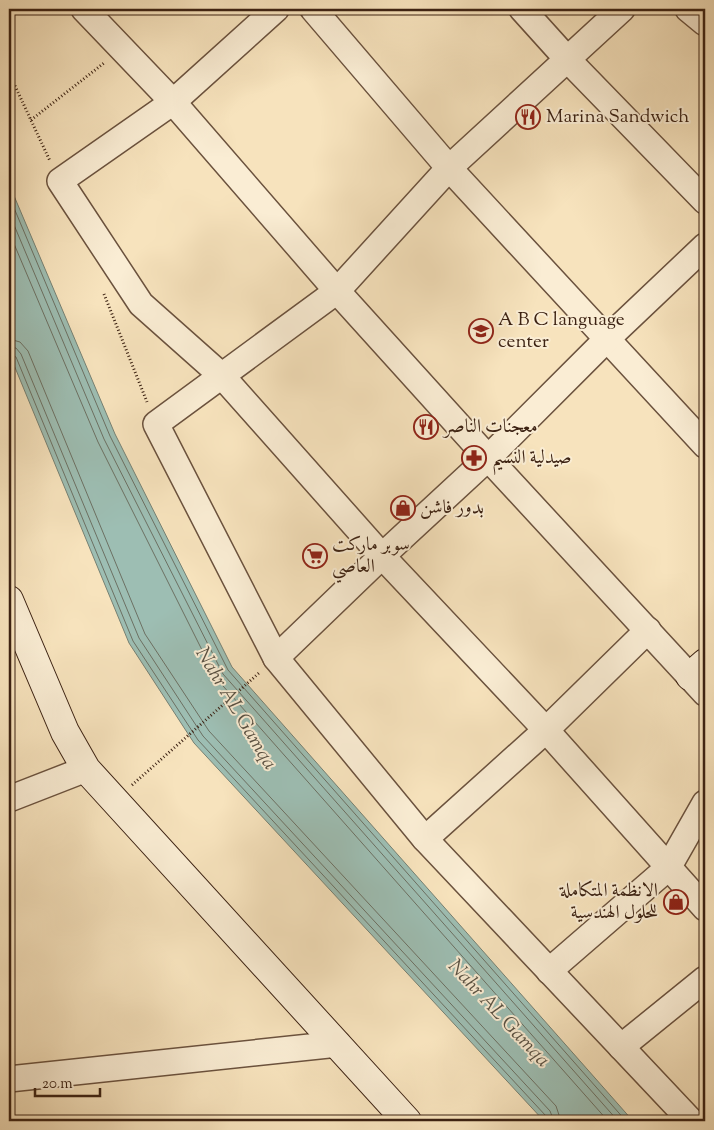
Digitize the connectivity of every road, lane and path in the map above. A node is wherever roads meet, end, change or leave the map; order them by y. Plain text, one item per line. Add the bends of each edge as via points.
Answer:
1 (84, 9) edge
2 (276, 9) edge
3 (313, 9) edge
4 (522, 9) edge
5 (622, 9) edge
6 (688, 9) edge
7 (705, 24) edge
8 (122, 49) junction
9 (568, 60) junction
10 (173, 102) junction
11 (31, 120) dead end
12 (449, 168) junction
13 (705, 201) edge
14 (705, 246) edge
15 (337, 291) junction
16 (608, 338) junction
17 (222, 376) junction
18 (705, 445) edge
19 (488, 458) junction
20 (382, 556) junction
21 (9, 600) edge
22 (648, 630) junction
23 (276, 658) junction
24 (700, 677) edge
25 (546, 730) junction
26 (86, 769) junction
27 (9, 799) edge
28 (114, 801) junction
29 (705, 804) edge
30 (426, 839) junction
31 (668, 868) junction
32 (705, 908) edge
33 (549, 971) junction
34 (705, 979) edge
35 (338, 1044) junction
36 (621, 1047) junction
37 (9, 1079) edge
38 (407, 1121) edge
39 (691, 1121) edge

1 - 8 street
2 - 10 street
3 - 12 street
4 - 9 street
5 - 9 street
6 - 7 street
8 - 10 street
8 - 11 path
9 - 12 street
9 - 13 street
10 - 15 street
10 - 17 street via 60,181 141,304
12 - 15 street
12 - 16 street
14 - 16 street
15 - 17 street
15 - 19 street
16 - 18 street
16 - 19 street
17 - 20 street
17 - 23 street via 156,424
19 - 20 street
19 - 22 street
20 - 23 street
20 - 25 street
21 - 26 street via 65,732
22 - 24 street
22 - 25 street
23 - 28 path
23 - 30 street
25 - 30 street
25 - 31 street
26 - 27 street
26 - 28 street
28 - 35 street
29 - 31 street
30 - 33 street
31 - 32 street
31 - 33 street
33 - 36 street
34 - 36 street
35 - 37 street
35 - 38 street
36 - 39 street

